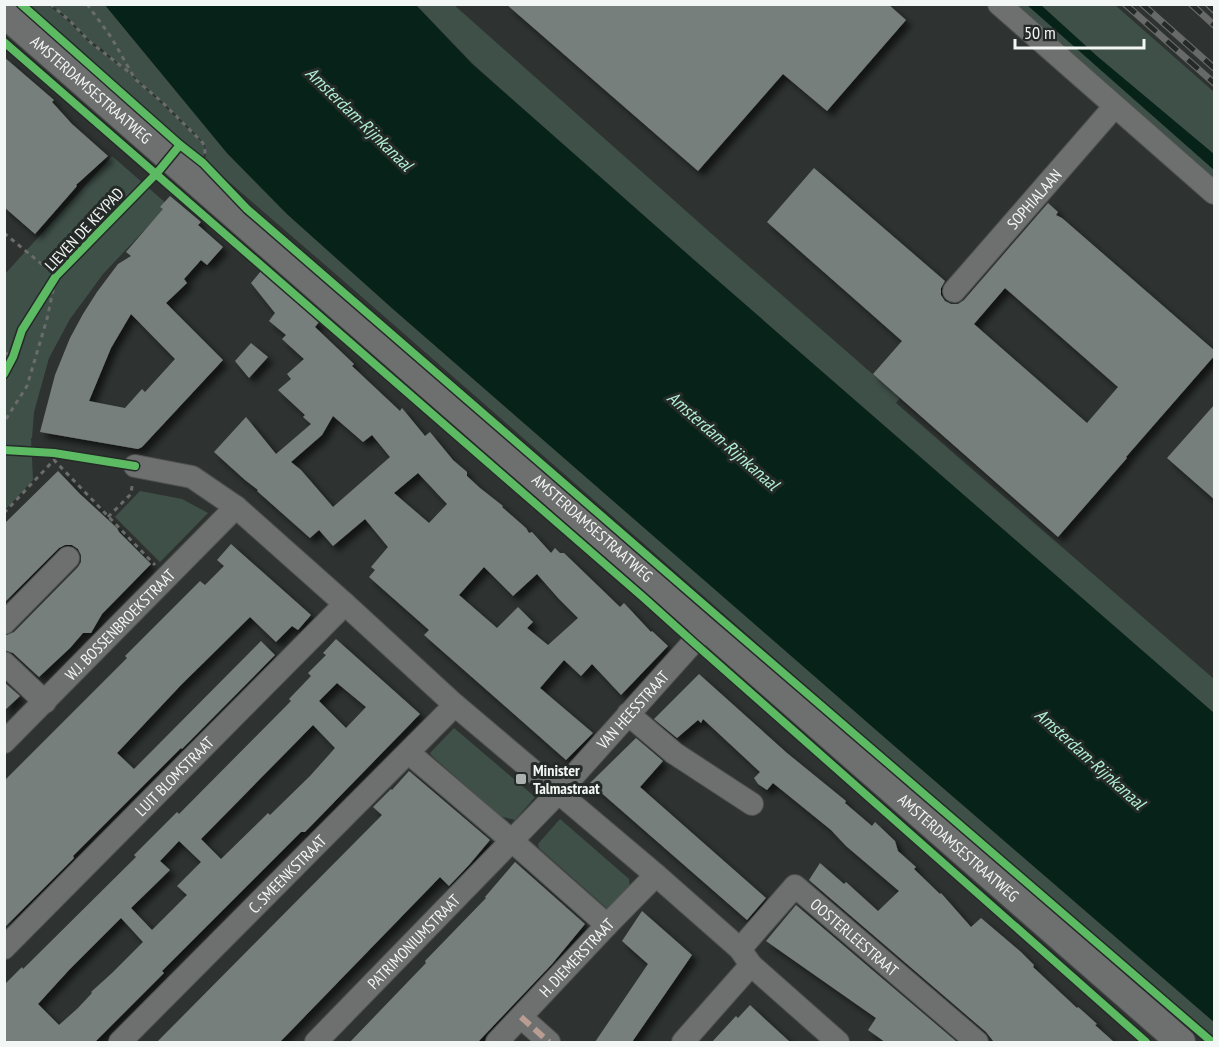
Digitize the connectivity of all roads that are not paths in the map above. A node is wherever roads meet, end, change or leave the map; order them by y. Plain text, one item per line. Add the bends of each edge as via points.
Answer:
1 (999, 4) edge
2 (4, 13) edge
3 (1115, 106) junction
4 (1215, 193) edge
5 (954, 291) dead end
6 (135, 466) road end
7 (236, 507) junction
8 (69, 558) dead end
9 (345, 604) junction
10 (4, 622) edge
11 (707, 627) junction
12 (4, 663) edge
13 (45, 702) junction
14 (455, 705) junction
15 (628, 714) junction
16 (4, 742) edge
17 (409, 753) junction
18 (559, 792) junction
19 (753, 804) dead end
20 (511, 840) junction
21 (656, 875) junction
22 (607, 925) junction
23 (4, 948) edge
24 (745, 957) junction
25 (521, 1017) junction
26 (120, 1042) edge
27 (316, 1042) edge
28 (497, 1042) edge
29 (549, 1042) edge
30 (683, 1042) edge
31 (838, 1042) edge
32 (977, 1042) edge
33 (1181, 1042) edge

1 - 3 street
2 - 11 main road, AMSTERDAMSESTRAATWEG
3 - 4 street
3 - 5 street, SOPHIALAAN
6 - 7 street via 192,477
7 - 9 street
7 - 13 street, W.J. BOSSENBROEKSTRAAT
8 - 10 street
9 - 14 street
9 - 23 street, LUIT BLOMSTRAAT
11 - 15 street, VAN HEESSTRAAT
11 - 33 main road, AMSTERDAMSESTRAATWEG
12 - 13 street
13 - 16 street, W.J. BOSSENBROEKSTRAAT
14 - 17 street, C. SMEENKSTRAAT
14 - 18 street
15 - 18 street, VAN HEESSTRAAT
15 - 19 street via 674,753
17 - 20 street
17 - 26 street, C. SMEENKSTRAAT
18 - 20 street
18 - 21 street
20 - 22 street
20 - 27 street, PATRIMONIUMSTRAAT
21 - 22 street, H. DIEMERSTRAAT
21 - 24 street
22 - 25 street, H. DIEMERSTRAAT
24 - 30 street
24 - 31 street
24 - 32 street, OOSTERLEESTRAAT via 795,886
25 - 28 street, H. DIEMERSTRAAT
25 - 29 street

